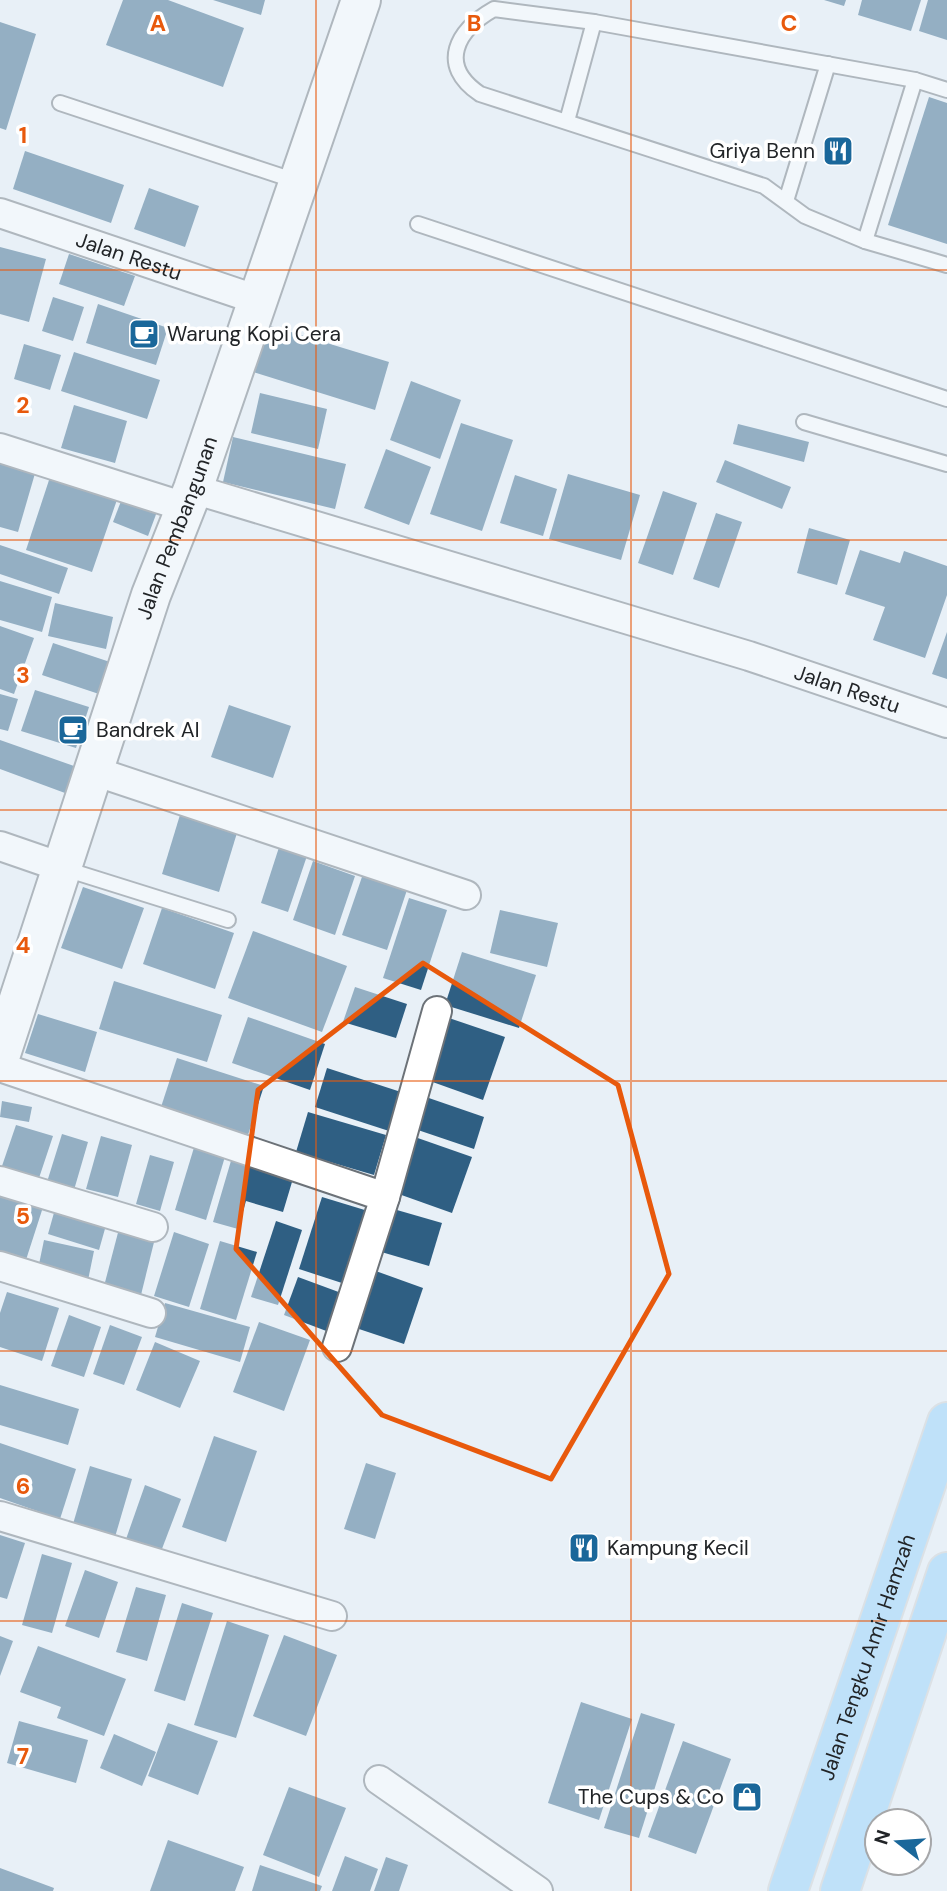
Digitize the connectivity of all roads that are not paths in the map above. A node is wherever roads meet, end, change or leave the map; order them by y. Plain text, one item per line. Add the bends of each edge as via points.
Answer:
1 (361, 0) edge
2 (594, 22) junction
3 (828, 64) junction
4 (915, 80) junction
5 (947, 90) edge
6 (60, 103) dead end
7 (567, 121) junction
8 (300, 182) junction
9 (786, 201) junction
10 (0, 213) edge
11 (418, 224) dead end
12 (865, 241) junction
13 (947, 265) edge
14 (258, 300) junction
15 (947, 399) edge
16 (804, 422) dead end
17 (0, 448) edge
18 (947, 464) edge
19 (189, 498) junction
20 (947, 723) edge
21 (94, 771) junction
22 (0, 846) edge
23 (61, 867) junction
24 (466, 895) dead end
25 (228, 920) dead end
26 (437, 1011) dead end
27 (0, 1058) edge
28 (0, 1067) edge
29 (0, 1181) edge
30 (385, 1198) junction
31 (153, 1227) dead end
32 (0, 1266) edge
33 (151, 1313) dead end
34 (337, 1347) dead end
35 (947, 1422) edge
36 (0, 1516) edge
37 (947, 1572) edge
38 (332, 1616) dead end
39 (379, 1780) dead end
40 (538, 1891) edge
41 (788, 1891) edge
42 (840, 1891) edge

1 - 8 street, Jalan Pembangunan
2 - 3 lane
2 - 7 lane
2 - 7 lane via 494,9 466,28 454,55 466,84 480,94
3 - 4 lane
3 - 9 lane
4 - 5 lane
4 - 12 lane
6 - 8 lane
7 - 9 lane via 741,177
8 - 14 street, Jalan Pembangunan
9 - 12 lane via 805,216
10 - 14 street, Jalan Restu
11 - 15 lane
12 - 13 lane
14 - 19 street, Jalan Pembangunan
16 - 18 lane
17 - 19 street, Jalan Restu
19 - 20 street, Jalan Restu via 749,656
19 - 21 street, Jalan Pembangunan via 151,595
21 - 23 street, Jalan Pembangunan
21 - 24 street
22 - 23 street
23 - 25 lane
23 - 27 street, Jalan Pembangunan
26 - 30 street
28 - 30 street
29 - 31 street
30 - 34 street
32 - 33 street
35 - 41 main road, Jalan Tengku Amir Hamzah
36 - 38 street
37 - 42 main road
39 - 40 street

